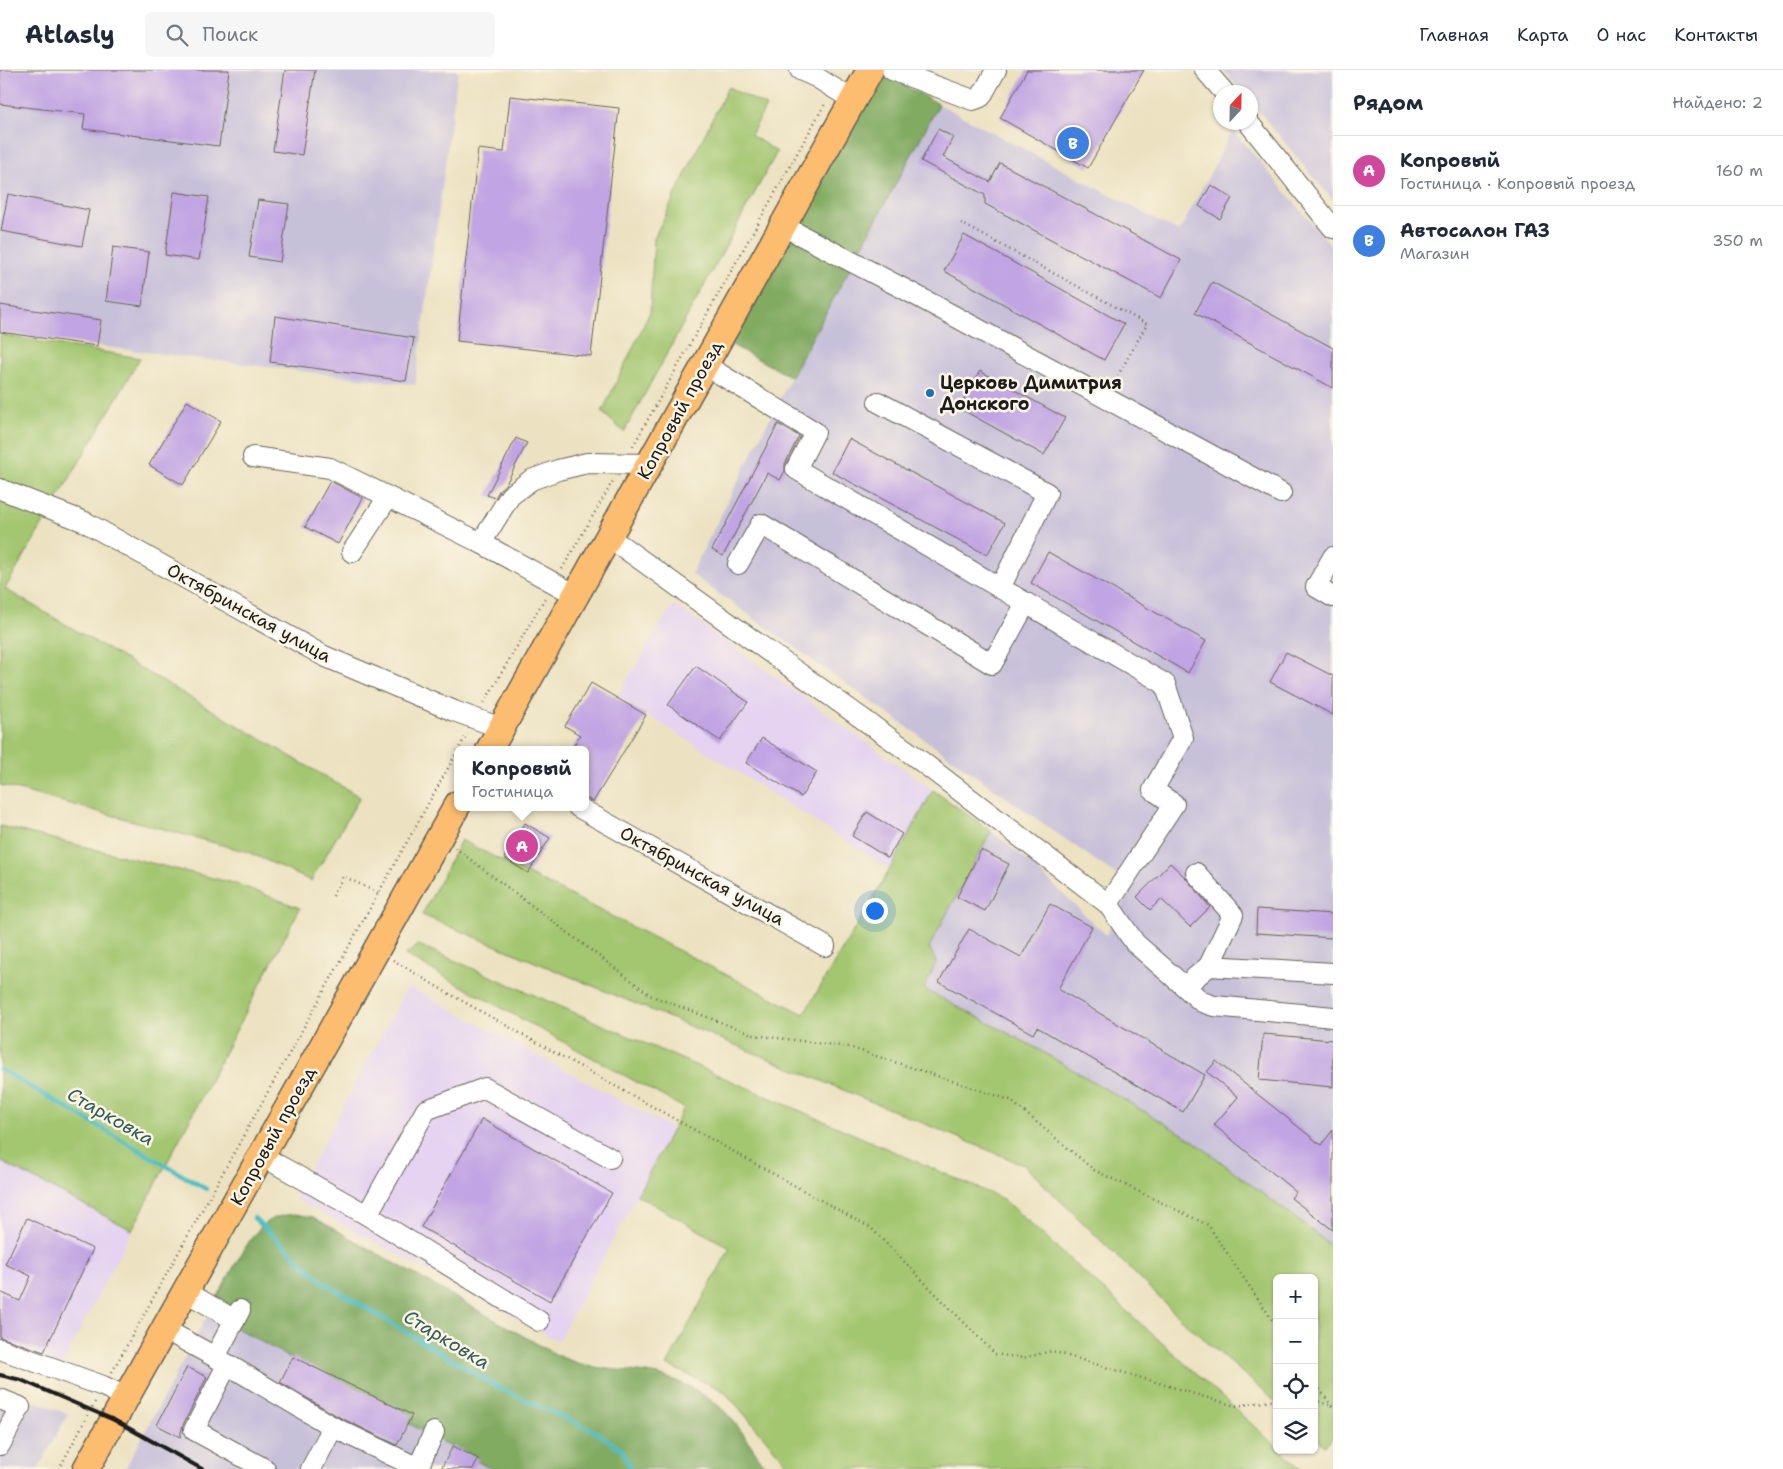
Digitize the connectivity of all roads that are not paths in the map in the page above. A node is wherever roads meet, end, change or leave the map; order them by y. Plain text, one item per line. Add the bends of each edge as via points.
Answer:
1 (870, 70) edge
2 (892, 70) edge
3 (996, 70) edge
4 (1206, 70) edge
5 (811, 72) edge
6 (926, 76) edge
7 (1218, 85) edge
8 (844, 94) junction
9 (1254, 130) edge
10 (783, 226) junction
11 (1333, 228) edge
12 (705, 365) junction
13 (878, 402) dead end
14 (252, 457) dead end
15 (650, 464) junction
16 (0, 489) edge
17 (1281, 493) dead end
18 (388, 497) junction
19 (609, 537) junction
20 (481, 543) junction
21 (352, 552) dead end
22 (1333, 557) edge
23 (738, 564) dead end
24 (1000, 588) junction
25 (576, 595) junction
26 (1333, 597) edge
27 (1026, 603) junction
28 (495, 739) edge
29 (454, 811) edge
30 (585, 811) edge
31 (1196, 873) dead end
32 (1108, 904) junction
33 (825, 946) dead end
34 (1209, 966) junction
35 (1333, 973) edge
36 (1185, 986) junction
37 (1333, 1017) edge
38 (262, 1156) junction
39 (610, 1158) dead end
40 (367, 1215) junction
41 (186, 1292) junction
42 (539, 1321) dead end
43 (164, 1329) junction
44 (0, 1349) edge
45 (221, 1361) junction
46 (126, 1397) junction
47 (0, 1399) edge
48 (333, 1427) junction
49 (434, 1432) dead end
50 (0, 1445) edge
51 (86, 1469) edge
52 (265, 1469) edge
53 (311, 1469) edge

1 - 8 main road, Копровый проезд
2 - 6 street
3 - 6 street via 981,97 973,100
4 - 7 street
5 - 8 street
8 - 10 main road, Копровый проезд
9 - 11 street
10 - 12 main road, Копровый проезд
10 - 17 street
12 - 15 main road, Копровый проезд
12 - 24 street via 814,432 796,469
13 - 24 street via 1047,493
14 - 18 street via 330,468
15 - 19 main road, Копровый проезд
15 - 20 street via 587,463 531,480 510,496
16 - 28 street, Октябринская улица via 85,522 324,656 475,719
18 - 20 street
18 - 21 street
19 - 25 main road, Копровый проезд
19 - 32 street via 913,755
20 - 25 street
22 - 26 street via 1316,587
23 - 27 street via 760,524 992,664
24 - 27 street
25 - 28 main road, Копровый проезд
27 - 32 street via 1165,684 1183,738 1153,790 1174,804
29 - 38 main road, Копровый проезд
30 - 33 street, Октябринская улица
31 - 34 street via 1232,915
32 - 36 street via 1135,943
34 - 35 street
34 - 36 street
36 - 37 street via 1202,1002 1214,1006
38 - 40 street
38 - 41 main road, Копровый проезд
39 - 40 street via 485,1088 426,1110
40 - 42 street
41 - 43 main road, Копровый проезд
41 - 45 street via 237,1315
43 - 45 street
43 - 46 main road, Копровый проезд
44 - 46 street
45 - 48 street
45 - 52 street via 194,1430
46 - 51 main road, Копровый проезд
47 - 50 street via 20,1407
48 - 49 street via 418,1468
48 - 53 street

